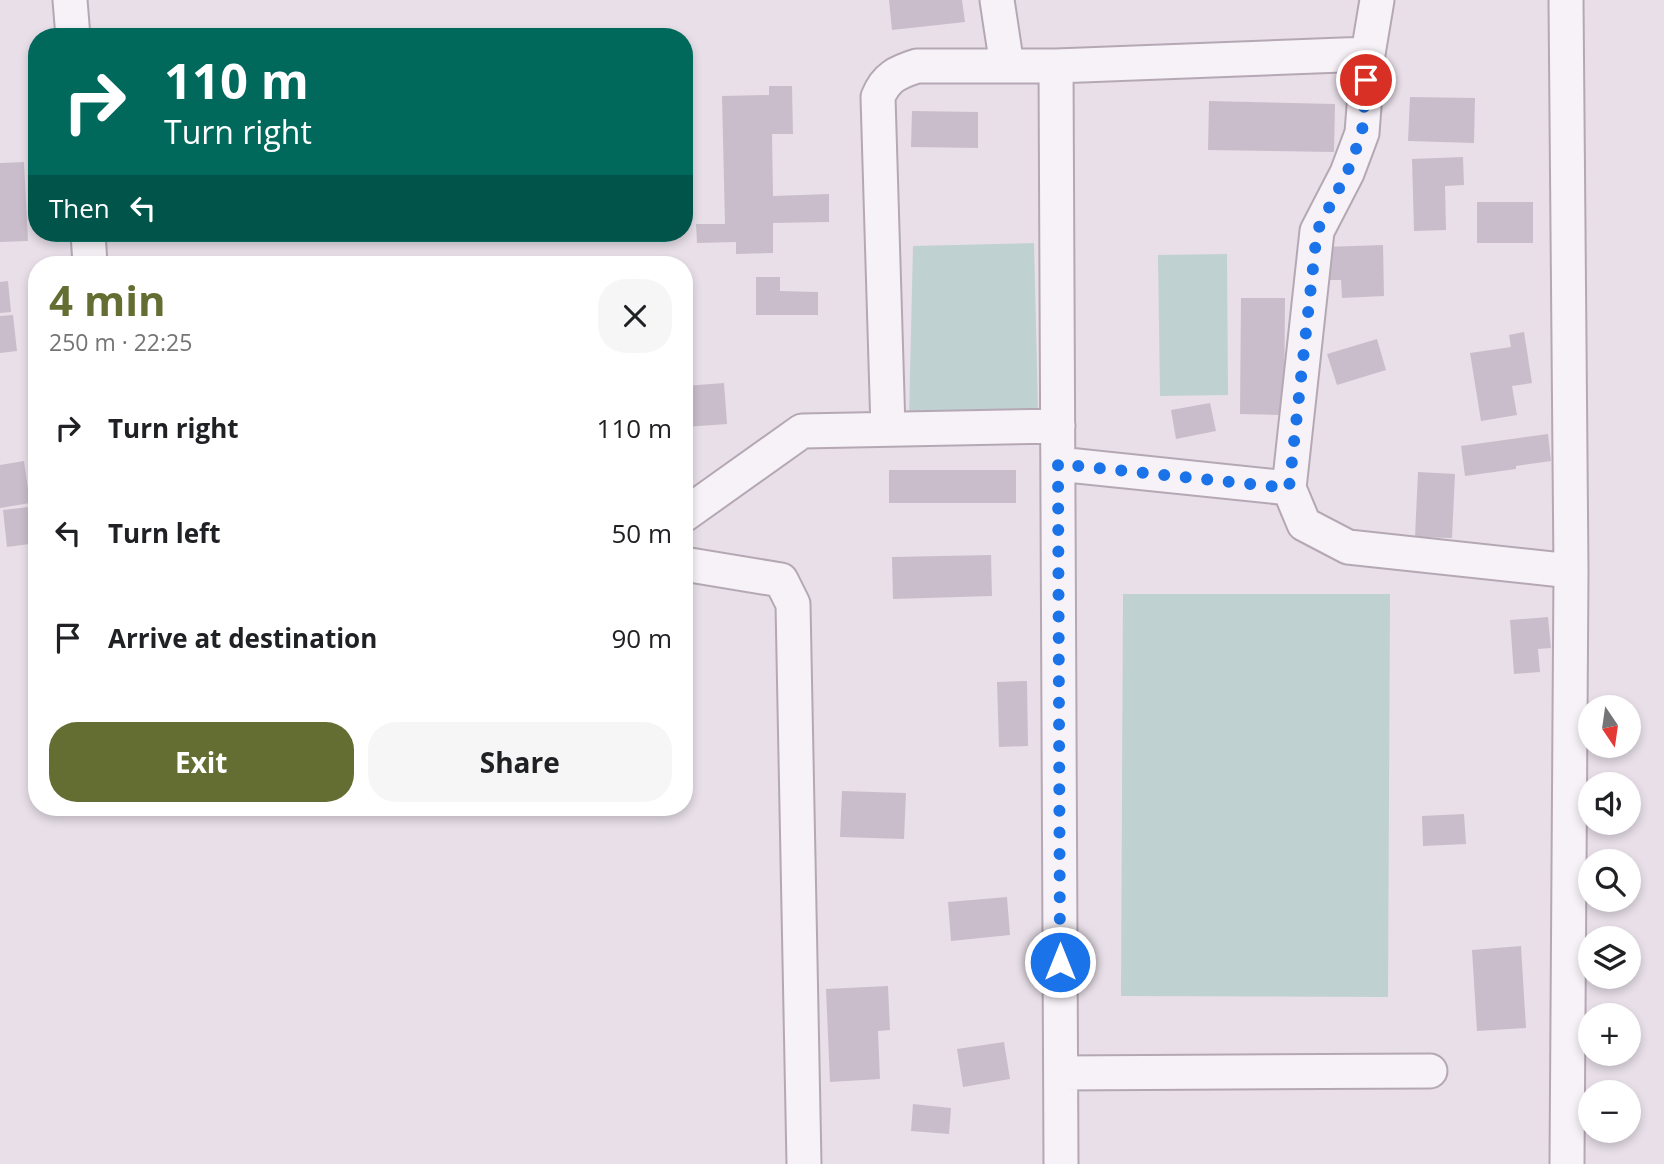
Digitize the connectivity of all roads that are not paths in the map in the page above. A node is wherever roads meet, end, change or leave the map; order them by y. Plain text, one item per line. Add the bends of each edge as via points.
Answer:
1 (70, 0) edge
2 (997, 0) edge
3 (1377, 0) edge
4 (1566, 0) edge
5 (72, 28) edge
6 (1368, 54) junction
7 (1007, 66) junction
8 (1056, 66) junction
9 (1058, 426) junction
10 (888, 429) junction
11 (1058, 464) junction
12 (1289, 488) junction
13 (693, 509) edge
14 (693, 565) edge
15 (1572, 571) junction
16 (1430, 1071) dead end
17 (1061, 1073) junction
18 (804, 1164) edge
19 (1061, 1164) edge
20 (1567, 1164) edge

1 - 5 street
2 - 7 street
3 - 6 street
4 - 15 street
6 - 8 street
6 - 12 street via 1362,133 1317,231
7 - 8 street
7 - 10 street via 918,66 897,72 878,97
8 - 9 street
9 - 10 street
9 - 11 street
10 - 13 street via 802,431
11 - 12 street
11 - 17 street
12 - 15 street via 1304,524 1348,547
14 - 18 street via 781,580 793,604
15 - 20 street
16 - 17 street
17 - 19 street

